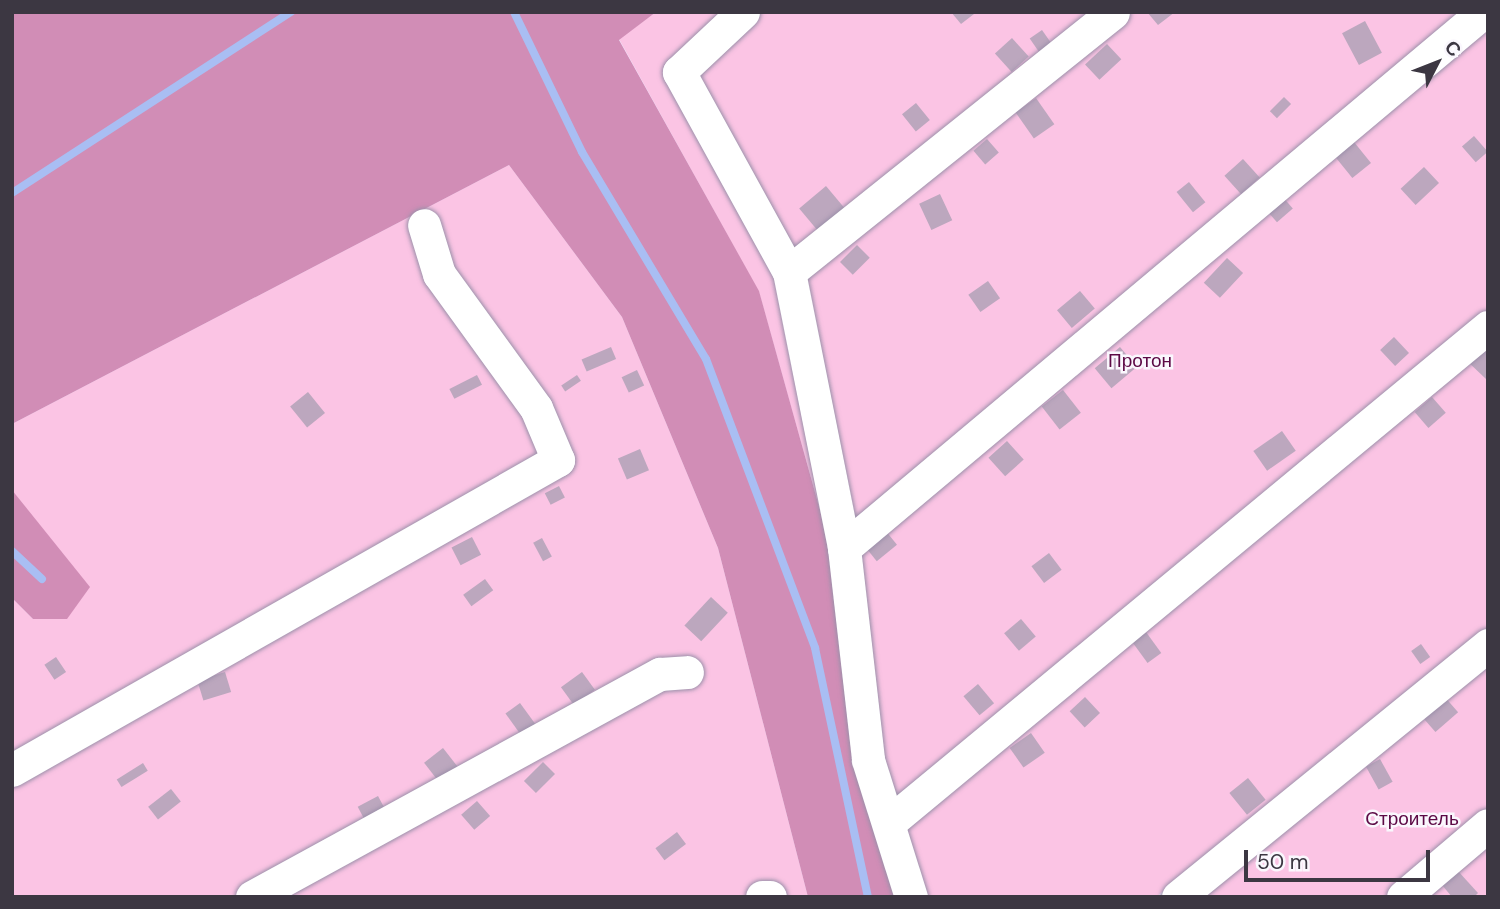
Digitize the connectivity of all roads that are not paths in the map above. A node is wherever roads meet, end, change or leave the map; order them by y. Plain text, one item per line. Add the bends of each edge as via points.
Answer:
1 (743, 12) edge
2 (1113, 12) edge
3 (1479, 21) edge
4 (424, 225) dead end
5 (789, 272) junction
6 (1488, 327) edge
7 (844, 548) junction
8 (1488, 645) edge
9 (687, 672) dead end
10 (12, 770) edge
11 (891, 821) junction
12 (1488, 825) edge
13 (252, 897) edge
14 (762, 897) edge
15 (770, 897) edge
16 (911, 897) edge
17 (1178, 897) edge
18 (1403, 897) edge

1 - 5 lane via 679,72
2 - 5 lane
3 - 7 lane
4 - 10 lane via 439,274 536,408 558,460
5 - 7 lane
6 - 11 lane
7 - 11 lane via 869,760
8 - 17 lane
9 - 13 lane via 660,674
11 - 16 lane
12 - 18 lane
14 - 15 lane

